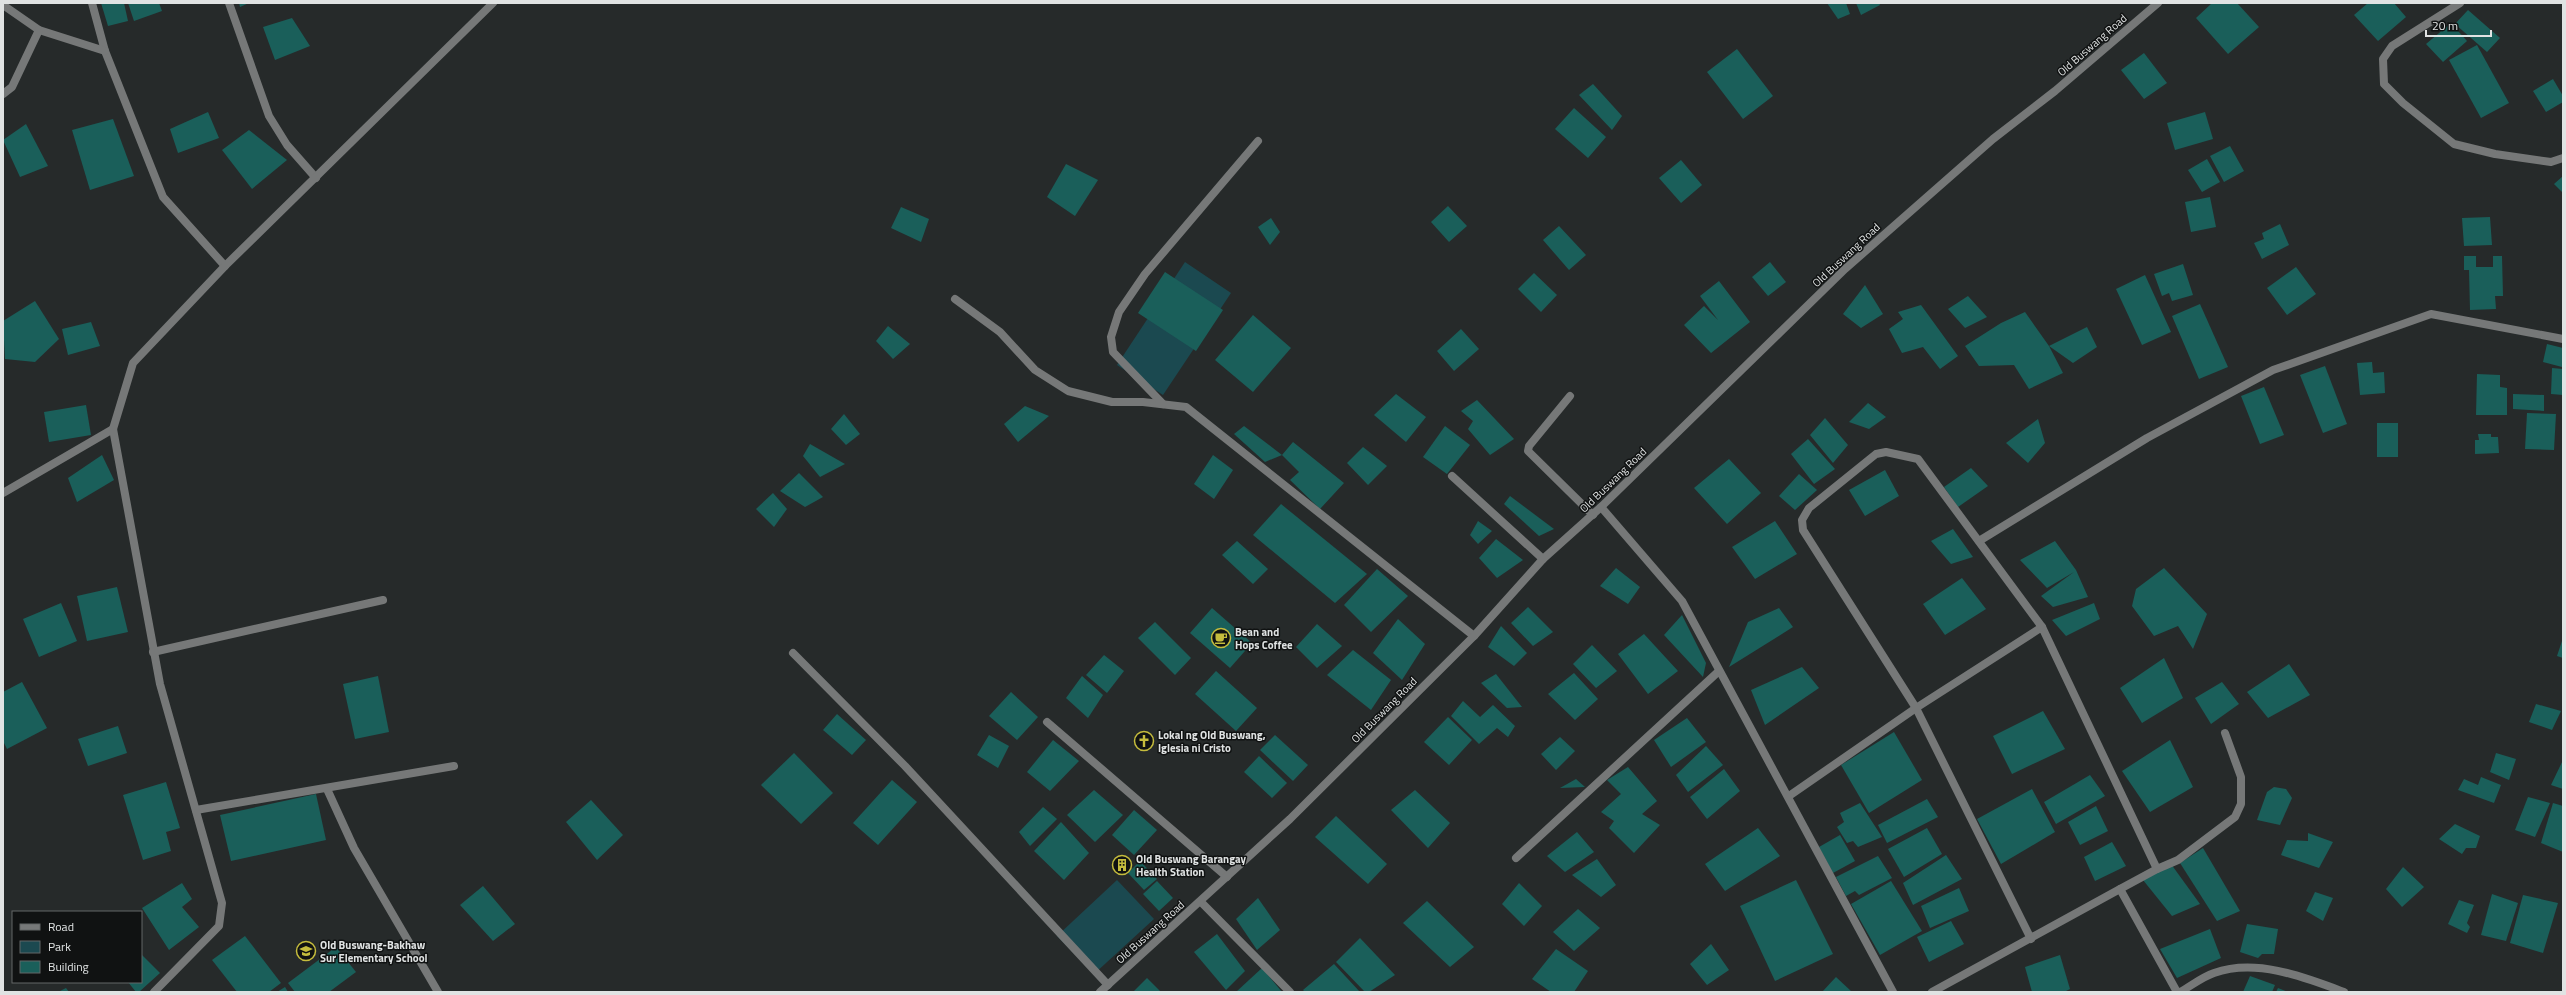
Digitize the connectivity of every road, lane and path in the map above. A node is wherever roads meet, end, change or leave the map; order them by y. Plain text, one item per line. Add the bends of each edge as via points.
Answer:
1 (92, 3) edge
2 (229, 3) edge
3 (493, 3) edge
4 (2158, 3) edge
5 (2460, 3) edge
6 (3, 5) edge
7 (39, 30) junction
8 (105, 51) junction
9 (3, 94) edge
10 (1258, 141) dead end
11 (2563, 158) edge
12 (316, 178) junction
13 (225, 266) junction
14 (955, 299) dead end
15 (2563, 339) edge
16 (1570, 396) dead end
17 (1163, 404) junction
18 (113, 429) junction
19 (1452, 476) dead end
20 (3, 493) edge
21 (1602, 507) junction
22 (1593, 515) junction
23 (1979, 542) junction
24 (1543, 559) junction
25 (383, 600) dead end
26 (2042, 627) junction
27 (1474, 636) junction
28 (153, 652) junction
29 (793, 653) dead end
30 (1719, 672) junction
31 (1916, 708) junction
32 (1047, 722) dead end
33 (2225, 733) dead end
34 (454, 766) dead end
35 (327, 789) junction
36 (1788, 796) junction
37 (196, 810) junction
38 (1516, 858) dead end
39 (2157, 869) junction
40 (1227, 877) junction
41 (2120, 889) junction
42 (1201, 902) junction
43 (2031, 939) junction
44 (1108, 984) junction
45 (154, 992) edge
46 (438, 992) edge
47 (1100, 992) edge
48 (1290, 992) edge
49 (1893, 992) edge
50 (1932, 992) edge
51 (2178, 992) edge
52 (2344, 992) edge

1 - 8 street
2 - 12 street via 269,116 287,145
3 - 12 street
4 - 21 street, Old Buswang Road via 2055,91 1993,139 1845,268
5 - 11 street via 2392,46 2383,59 2384,84 2403,103 2454,144 2551,162
6 - 7 street
7 - 8 street
7 - 9 street via 12,87
8 - 13 street via 163,197
10 - 17 street via 1145,274 1119,312 1111,337 1113,352
12 - 13 street
13 - 18 street via 133,363
14 - 17 street via 1000,332 1035,370 1068,391 1112,402
15 - 23 street via 2431,314 2273,370 2147,438
16 - 22 street via 1529,446 1528,451
17 - 27 street via 1186,407
18 - 20 street
18 - 28 street
19 - 24 street
21 - 22 street, Old Buswang Road
21 - 30 street via 1682,601
22 - 24 street, Old Buswang Road
23 - 26 street
23 - 31 street via 1918,459 1886,452 1876,454 1816,502 1802,520 1803,530
24 - 27 street, Old Buswang Road
25 - 28 street
26 - 31 street
26 - 39 street
27 - 40 street, Old Buswang Road via 1290,819
28 - 37 street
29 - 44 street via 905,766
30 - 36 street
30 - 38 street
31 - 36 street
31 - 43 street
32 - 40 street
33 - 39 street via 2241,777 2241,804 2235,816 2178,860
34 - 35 street
35 - 37 street
35 - 46 street via 354,848
36 - 49 street
37 - 45 street via 222,902 219,926
39 - 41 street
40 - 42 street, Old Buswang Road
41 - 43 street
41 - 51 street
42 - 44 street, Old Buswang Road
42 - 48 street
43 - 50 street
44 - 47 street, Old Buswang Road
51 - 52 street via 2214,973 2243,966 2294,974

